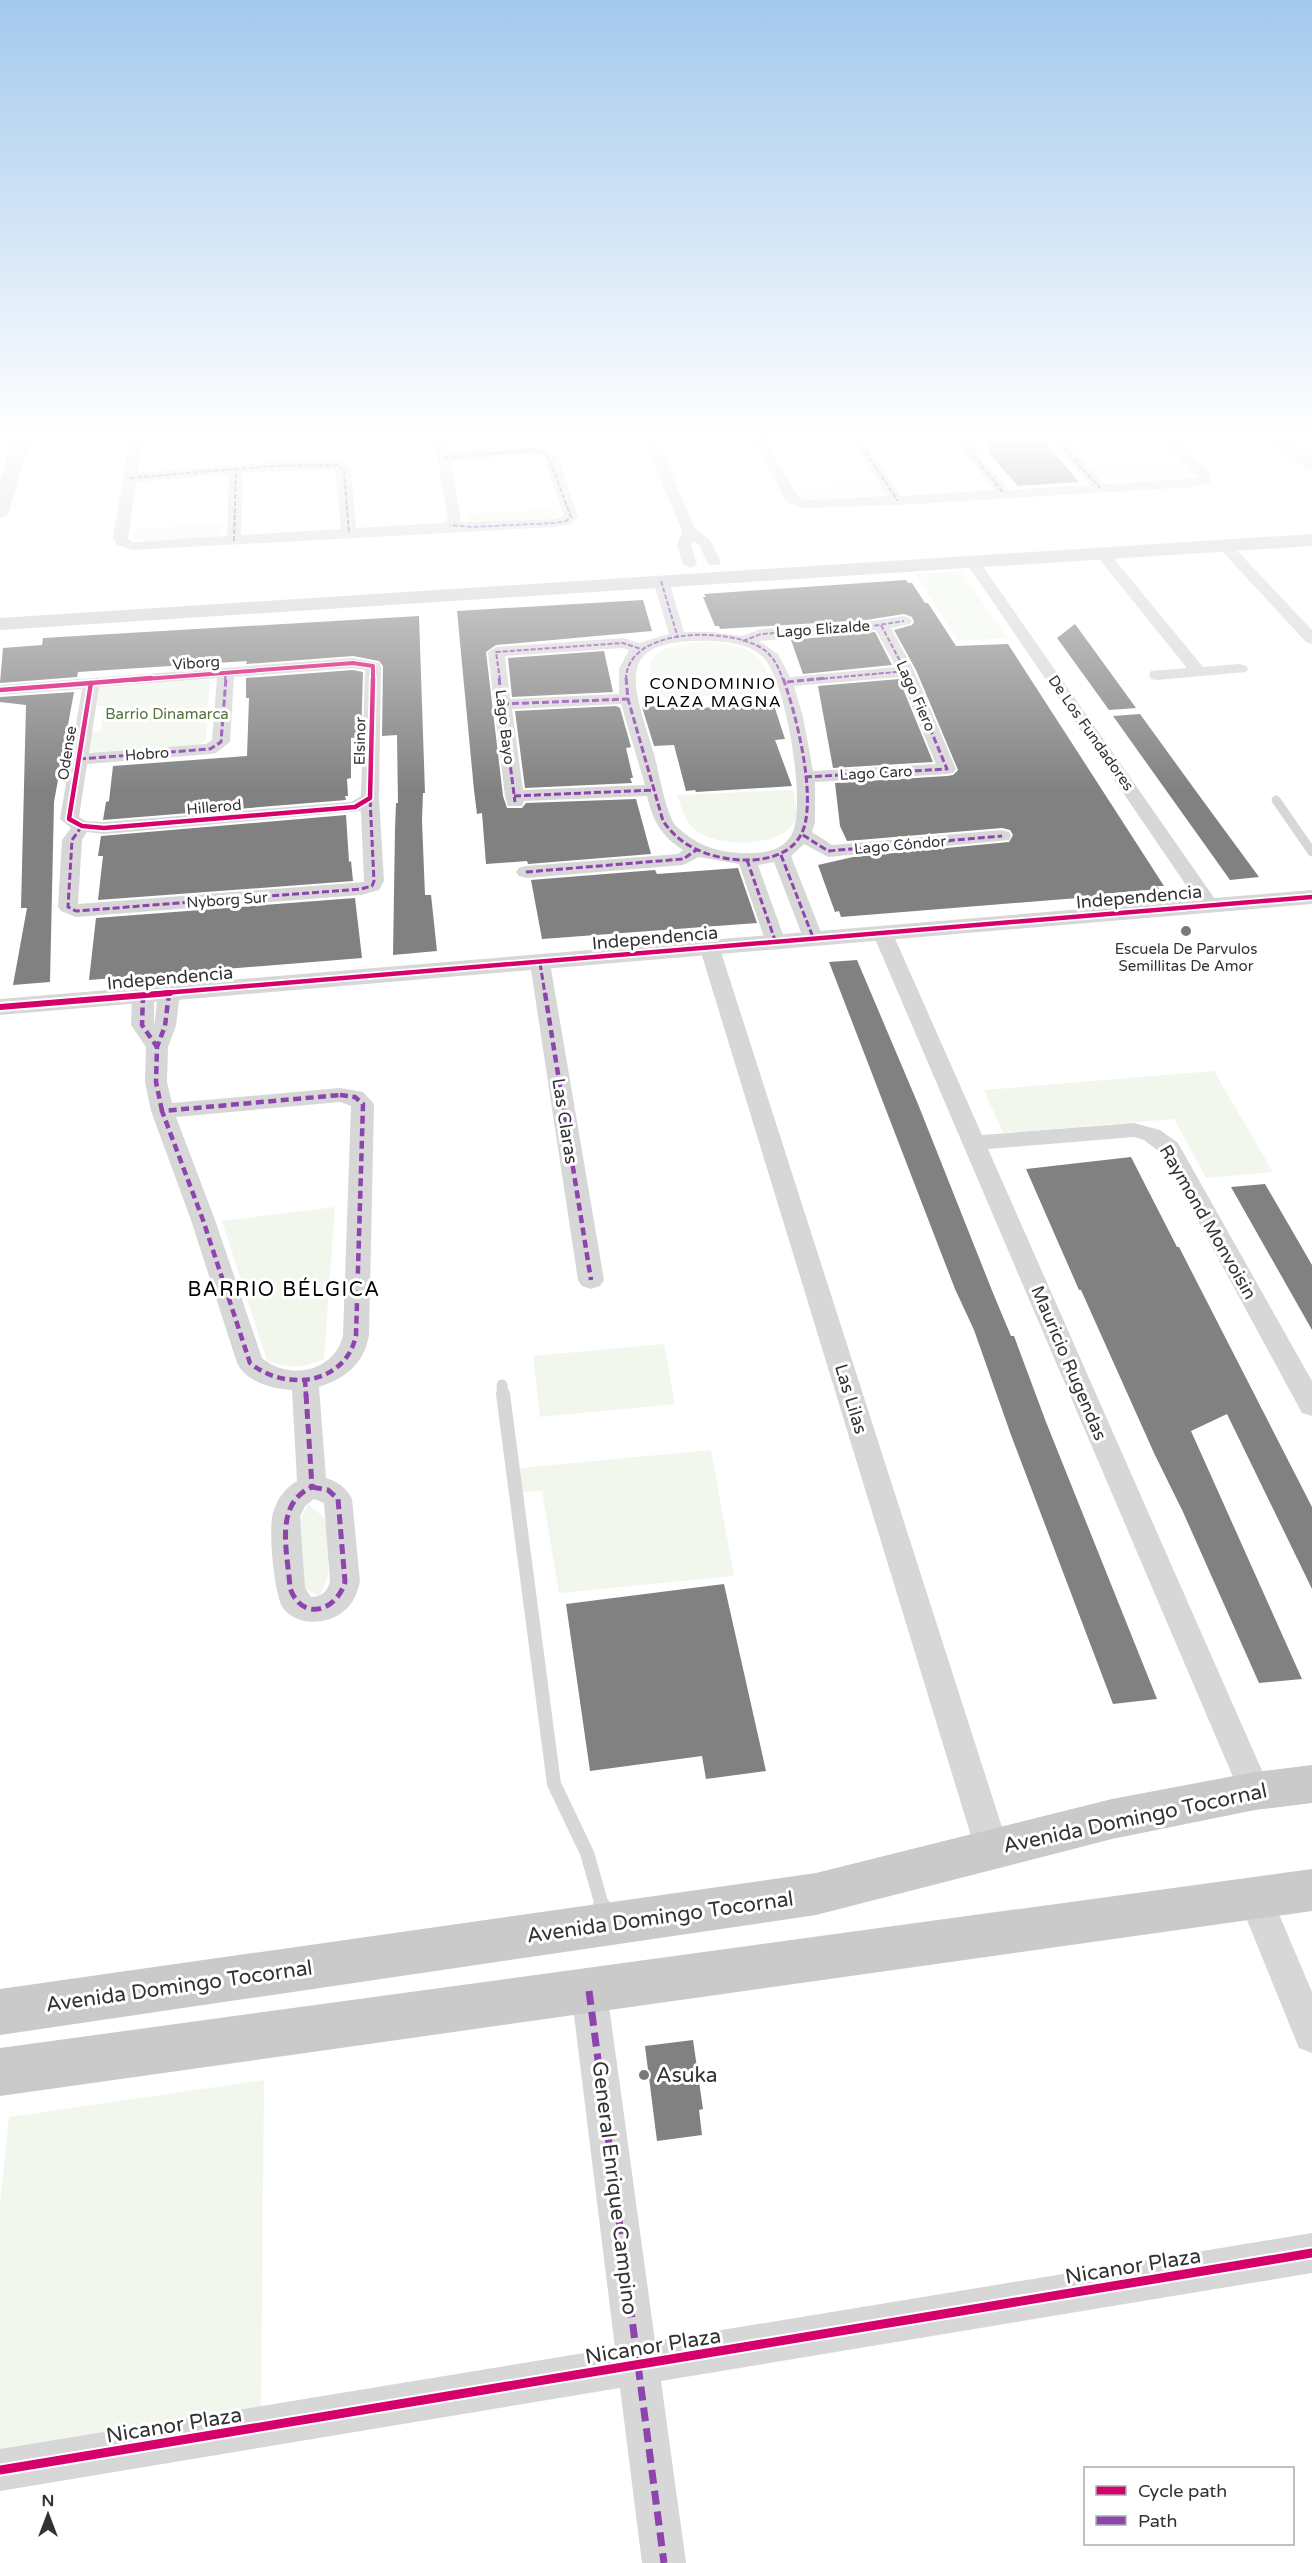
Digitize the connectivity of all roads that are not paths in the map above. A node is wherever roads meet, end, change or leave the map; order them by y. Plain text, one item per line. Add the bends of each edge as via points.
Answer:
1 (1101, 552) edge
2 (686, 553) edge
3 (710, 553) edge
4 (905, 553) edge
5 (1092, 553) edge
6 (1231, 553) edge
7 (972, 561) junction
8 (714, 562) junction
9 (690, 564) junction
10 (581, 578) junction
11 (661, 581) junction
12 (0, 608) edge
13 (904, 621) dead end
14 (0, 624) edge
15 (881, 625) junction
16 (678, 638) junction
17 (1312, 639) edge
18 (743, 641) junction
19 (641, 649) junction
20 (373, 666) joint
21 (1239, 669) dead end
22 (906, 671) junction
23 (1199, 672) junction
24 (226, 673) junction
25 (1157, 675) dead end
26 (0, 682) edge
27 (787, 682) junction
28 (91, 683) junction
29 (20, 689) junction
30 (0, 690) edge
31 (628, 699) junction
32 (502, 704) junction
33 (79, 759) junction
34 (947, 769) joint
35 (805, 777) junction
36 (655, 790) junction
37 (1276, 800) dead end
38 (363, 802) junction
39 (79, 825) junction
40 (802, 835) junction
41 (1002, 835) dead end
42 (698, 849) junction
43 (1312, 852) edge
44 (781, 855) junction
45 (747, 860) junction
46 (526, 872) dead end
47 (374, 881) joint
48 (1312, 897) edge
49 (1210, 906) junction
50 (883, 934) junction
51 (814, 940) junction
52 (776, 943) junction
53 (710, 948) junction
54 (540, 963) junction
55 (169, 993) junction
56 (143, 995) junction
57 (0, 1007) edge
58 (157, 1047) junction
59 (162, 1112) junction
60 (974, 1143) junction
61 (591, 1280) dead end
62 (305, 1379) junction
63 (502, 1385) dead end
64 (1312, 1406) edge
65 (312, 1487) dead end
66 (1312, 1784) edge
67 (1255, 1791) junction
68 (992, 1849) junction
69 (1312, 1890) edge
70 (1255, 1898) junction
71 (606, 1924) junction
72 (590, 1991) junction
73 (0, 2012) edge
74 (1312, 2035) edge
75 (0, 2072) edge
76 (1312, 2253) edge
77 (638, 2365) junction
78 (0, 2470) edge
79 (664, 2563) edge

1 - 23 street
2 - 9 street
3 - 8 street
4 - 8 main road
5 - 7 main road
6 - 17 street
7 - 11 main road
7 - 49 street, De Los Fundadores
8 - 9 main road
9 - 10 main road
10 - 11 main road
10 - 12 main road
10 - 14 main road
11 - 16 street
13 - 15 street, Lago Elizalde
15 - 18 street, Lago Elizalde via 761,634
15 - 22 street, Lago Fiero
16 - 18 street
16 - 19 street
18 - 27 street via 772,657
19 - 31 street via 628,663
19 - 32 street, Lago Bayo via 623,643 496,652
20 - 24 street, Viborg via 353,663
20 - 38 street, Elsinor
21 - 23 street
22 - 27 street
22 - 34 street, Lago Fiero
23 - 25 street
24 - 28 street, Viborg
24 - 33 street, Hobro via 221,742 214,747
26 - 29 street, Viborg
27 - 35 street
28 - 29 street, Viborg
28 - 33 street, Odense
29 - 30 street, Viborg
31 - 32 street
31 - 36 street
32 - 36 street, Lago Bayo via 514,799
33 - 39 street, Odense via 69,819
34 - 35 street, Lago Caro
35 - 40 street via 808,809
36 - 42 street via 663,820 677,838
37 - 43 lane
38 - 39 street, Hillerod via 104,828
38 - 47 street, Elsinor
39 - 47 street, Nyborg Sur via 72,840 68,907 76,911 361,889 372,886
40 - 41 street, Lago Cóndor via 828,851
40 - 44 street
42 - 45 street via 719,857
42 - 46 street via 683,859
44 - 45 street
44 - 51 street
45 - 52 street
48 - 49 street, Independencia
49 - 50 street, Independencia
50 - 51 street, Independencia
50 - 60 street, Mauricio Rugendas
51 - 52 street, Independencia
52 - 53 street, Independencia
53 - 54 street, Independencia
53 - 68 street, Las Lilas
54 - 55 street, Independencia
54 - 61 street, Las Claras
55 - 56 street, Independencia
55 - 58 street via 165,1026
56 - 57 street, Independencia
56 - 58 street via 142,1025
58 - 59 street via 156,1082
59 - 62 street via 250,1363 257,1371 279,1380
59 - 62 street via 340,1095 355,1097 363,1104 355,1342 345,1362 321,1376
60 - 64 street, Raymond Monvoisin via 1134,1130 1160,1138 1170,1148
60 - 67 street, Mauricio Rugendas
62 - 65 street
63 - 71 lane via 554,1784 591,1864
66 - 67 main road, Avenida Domingo Tocornal
67 - 68 main road, Avenida Domingo Tocornal via 1113,1819
68 - 71 main road, Avenida Domingo Tocornal via 816,1894
69 - 70 main road
70 - 72 main road
70 - 74 street
71 - 73 main road, Avenida Domingo Tocornal
72 - 75 main road
72 - 77 street, General Enrique Campino
76 - 77 street, Nicanor Plaza
77 - 78 street, Nicanor Plaza
77 - 79 street, General Enrique Campino

